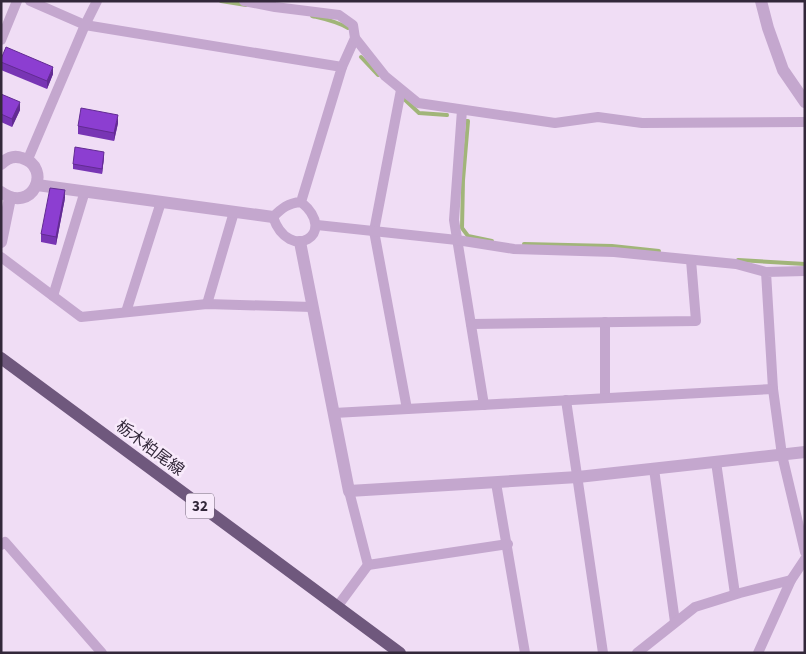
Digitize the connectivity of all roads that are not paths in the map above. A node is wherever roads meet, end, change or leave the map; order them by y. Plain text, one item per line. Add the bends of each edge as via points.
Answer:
1 (17, 1) edge
2 (30, 1) edge
3 (98, 1) edge
4 (244, 1) edge
5 (761, 1) edge
6 (85, 25) junction
7 (355, 38) junction
8 (1, 40) edge
9 (342, 67) junction
10 (401, 90) junction
11 (805, 102) edge
12 (462, 110) junction
13 (805, 122) edge
14 (28, 159) junction
15 (1, 164) edge
16 (37, 185) junction
17 (85, 192) junction
18 (6, 195) edge
19 (160, 202) junction
20 (301, 202) junction
21 (234, 212) junction
22 (273, 217) junction
23 (317, 225) junction
24 (374, 231) junction
25 (457, 240) junction
26 (1, 242) edge
27 (300, 242) junction
28 (1, 257) edge
29 (691, 260) junction
30 (805, 271) edge
31 (766, 272) junction
32 (54, 296) junction
33 (207, 304) junction
34 (312, 307) junction
35 (126, 312) junction
36 (605, 322) junction
37 (471, 324) junction
38 (1, 358) edge
39 (773, 389) junction
40 (605, 398) junction
41 (566, 400) junction
42 (484, 405) junction
43 (407, 409) junction
44 (334, 413) junction
45 (805, 452) edge
46 (782, 455) junction
47 (716, 462) junction
48 (654, 469) junction
49 (578, 477) junction
50 (496, 483) junction
51 (349, 491) junction
52 (508, 544) junction
53 (1, 545) edge
54 (805, 552) edge
55 (805, 559) edge
56 (368, 565) junction
57 (791, 580) junction
58 (735, 594) junction
59 (337, 607) junction
60 (675, 622) junction
61 (102, 653) edge
62 (400, 653) edge
63 (525, 653) edge
64 (603, 653) edge
65 (637, 653) edge
66 (758, 653) edge

1 - 8 street
2 - 6 street
3 - 6 street
4 - 7 street via 339,15 354,25
5 - 11 street via 783,70
6 - 9 street
6 - 14 street
7 - 9 street
7 - 10 street via 385,76
9 - 20 street
10 - 12 street via 418,103
10 - 24 street
12 - 13 street via 555,123 598,117 642,123
12 - 25 street via 454,220
14 - 15 street via 17,156
14 - 16 street via 35,166
16 - 17 street
16 - 18 street via 31,194 21,199
17 - 19 street
17 - 32 street
18 - 26 street
19 - 21 street
19 - 35 street
20 - 22 street via 290,203
20 - 23 street via 311,210
21 - 22 street
21 - 33 street
22 - 27 street via 277,230 289,240
23 - 24 street
23 - 27 street via 314,232
24 - 25 street
24 - 43 street
25 - 29 street via 514,249 614,252
25 - 37 street
27 - 34 street
28 - 32 street
29 - 31 street via 736,264
29 - 36 street via 696,322
30 - 31 street
31 - 39 street
32 - 35 street via 81,317
33 - 34 street
33 - 35 street
34 - 44 street
36 - 37 street
36 - 40 street
37 - 42 street
38 - 59 main road, 栃木粕尾線 / 32
39 - 40 street
39 - 46 street
40 - 41 street
41 - 42 street
41 - 49 street
42 - 43 street
43 - 44 street
44 - 51 street
45 - 46 street
46 - 47 street
46 - 54 street
47 - 48 street
47 - 58 street
48 - 49 street
48 - 60 street
49 - 50 street
49 - 64 street
50 - 51 street
50 - 52 street
51 - 56 street
52 - 56 street
52 - 63 street
53 - 61 street via 5,542
55 - 57 street
56 - 59 street
57 - 58 street
57 - 66 street
58 - 60 street via 695,608
59 - 62 main road, 栃木粕尾線 / 32
60 - 65 street

